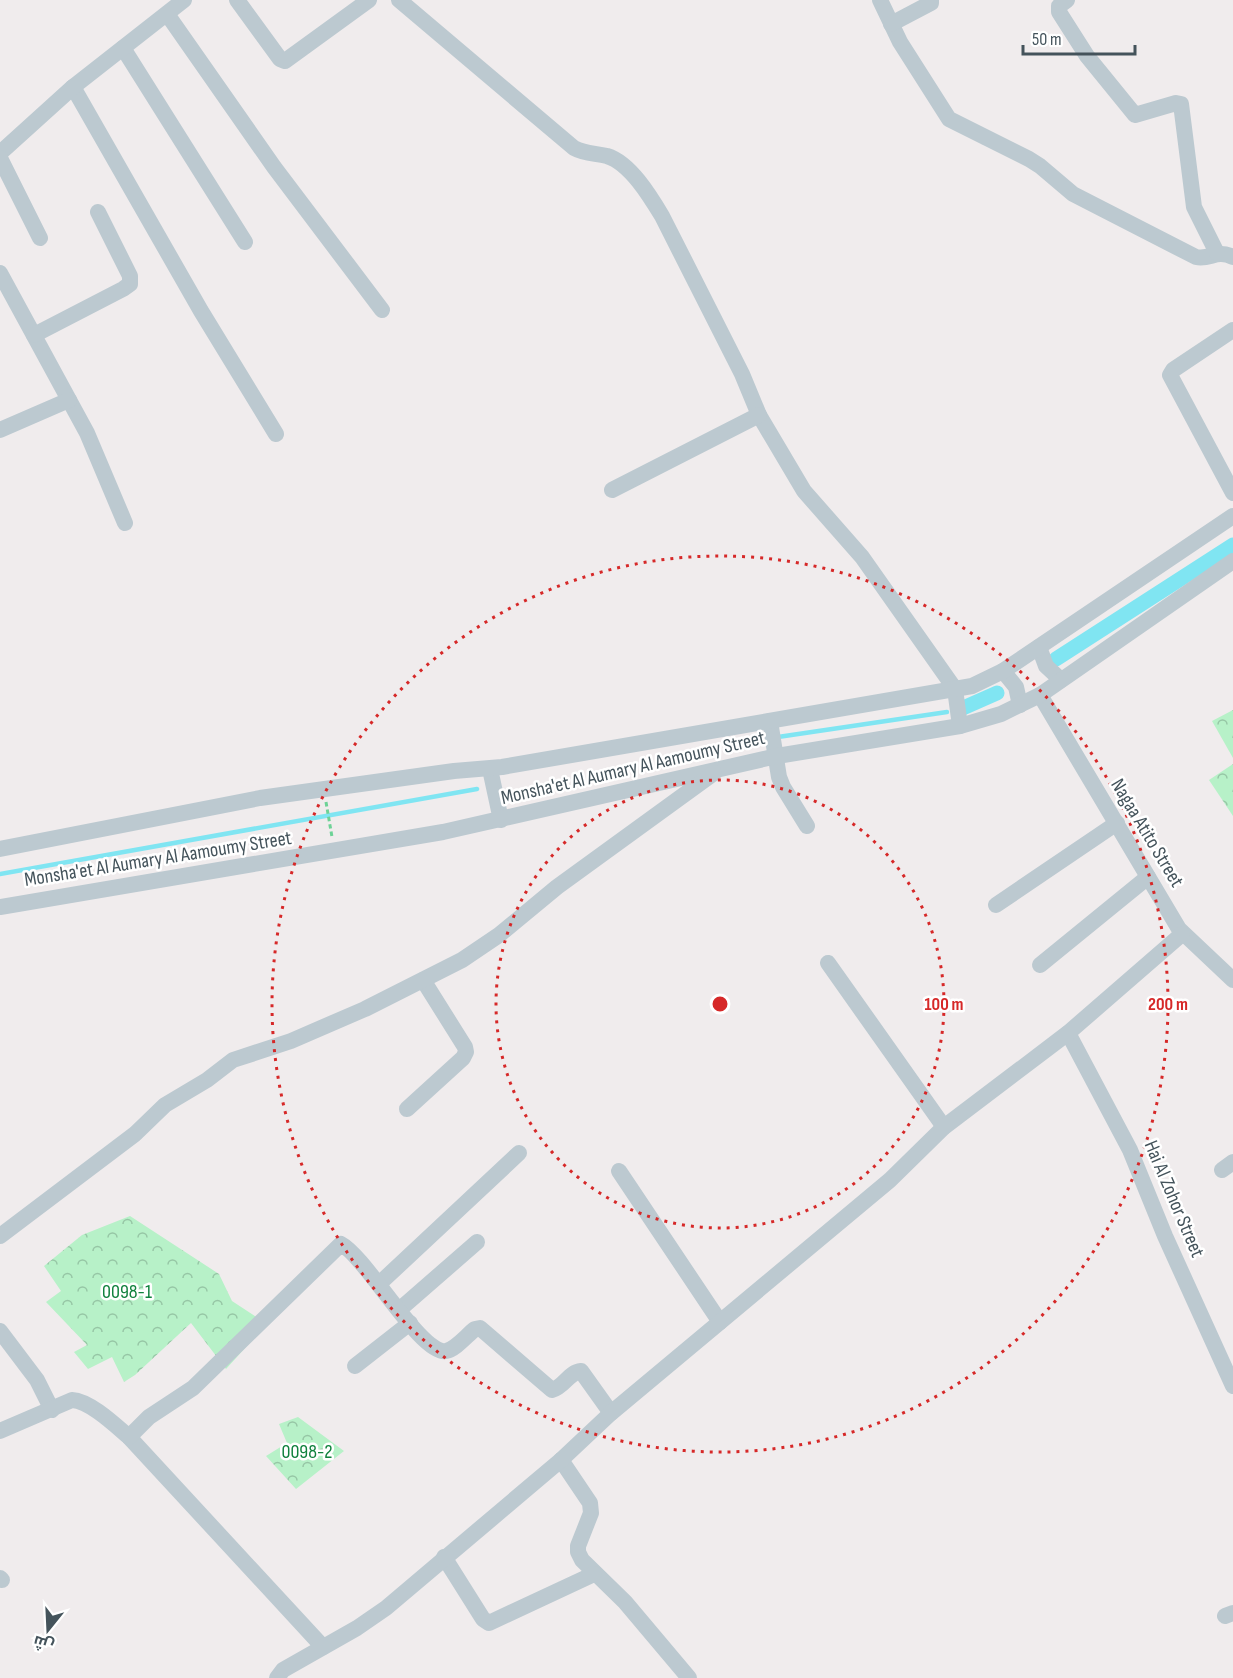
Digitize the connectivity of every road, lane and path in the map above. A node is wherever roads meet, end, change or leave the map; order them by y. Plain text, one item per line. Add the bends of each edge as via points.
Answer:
1 (184, 0) edge
2 (237, 0) edge
3 (369, 0) edge
4 (399, 0) edge
5 (880, 0) edge
6 (931, 0) edge
7 (1067, 0) edge
8 (167, 14) junction
9 (891, 24) junction
10 (123, 48) junction
11 (73, 87) junction
12 (0, 153) edge
13 (0, 158) edge
14 (98, 212) dead end
15 (40, 238) dead end
16 (246, 242) dead end
17 (1225, 255) edge
18 (0, 273) edge
19 (382, 310) dead end
20 (1233, 330) edge
21 (34, 334) junction
22 (69, 400) junction
23 (759, 415) junction
24 (0, 430) edge
25 (276, 434) dead end
26 (612, 490) dead end
27 (1233, 492) edge
28 (1233, 516) edge
29 (125, 523) dead end
30 (1233, 561) edge
31 (1039, 647) junction
32 (1003, 671) junction
33 (1061, 680) junction
34 (955, 689) junction
35 (1040, 695) junction
36 (1020, 705) junction
37 (770, 721) junction
38 (960, 726) junction
39 (777, 756) junction
40 (490, 769) junction
41 (720, 769) junction
42 (325, 799) dead end
43 (501, 820) junction
44 (1117, 823) junction
45 (807, 826) dead end
46 (332, 835) dead end
47 (0, 849) edge
48 (1149, 877) junction
49 (996, 905) dead end
50 (0, 907) edge
51 (1182, 934) junction
52 (828, 963) dead end
53 (1040, 965) dead end
54 (423, 980) junction
55 (1233, 980) edge
56 (1068, 1033) junction
57 (407, 1109) dead end
58 (944, 1127) junction
59 (519, 1154) dead end
60 (619, 1171) dead end
61 (0, 1236) edge
62 (477, 1242) dead end
63 (379, 1284) junction
64 (399, 1310) junction
65 (720, 1322) junction
66 (410, 1323) junction
67 (2, 1338) edge
68 (355, 1366) dead end
69 (1233, 1386) edge
70 (52, 1410) junction
71 (611, 1413) junction
72 (0, 1431) edge
73 (129, 1437) junction
74 (561, 1460) junction
75 (444, 1557) junction
76 (594, 1574) junction
77 (323, 1647) junction
78 (277, 1678) edge
79 (689, 1678) edge

1 - 8 street
2 - 3 street via 285,61
4 - 23 street via 574,148 618,162 649,194 742,374
5 - 9 street
6 - 9 street via 929,5
7 - 17 street via 1059,6 1059,12 1087,56 1135,115 1180,104 1194,207
8 - 10 street
8 - 19 street via 274,167
9 - 17 street via 952,122 1034,162 1073,194 1196,257
10 - 11 street
10 - 16 street
11 - 12 street
11 - 25 street
13 - 15 street
14 - 21 street via 130,276 130,284
18 - 21 street
20 - 27 street via 1170,375
21 - 22 street
22 - 24 street
22 - 29 street
23 - 26 street
23 - 34 street via 804,490 862,557
28 - 31 street, Monsha'et Al Aumary Al Aamoumy Street
30 - 33 street, Monsha'et Al Aumary Al Aamoumy Street
31 - 32 street, Monsha'et Al Aumary Al Aamoumy Street
31 - 33 street via 1046,666
32 - 34 street, Monsha'et Al Aumary Al Aamoumy Street via 980,683
32 - 36 street via 1016,687
33 - 35 street, Monsha'et Al Aumary Al Aamoumy Street
34 - 37 street, Monsha'et Al Aumary Al Aamoumy Street
34 - 38 street
35 - 36 street, Monsha'et Al Aumary Al Aamoumy Street
35 - 44 street, Nagaa Atito Street
36 - 38 street, Monsha'et Al Aumary Al Aamoumy Street
37 - 39 street
37 - 40 street, Monsha'et Al Aumary Al Aamoumy Street
38 - 39 street, Monsha'et Al Aumary Al Aamoumy Street
39 - 41 street, Monsha'et Al Aumary Al Aamoumy Street
39 - 45 street via 783,787
40 - 43 street
40 - 47 street, Monsha'et Al Aumary Al Aamoumy Street via 260,798
41 - 43 street, Monsha'et Al Aumary Al Aamoumy Street
41 - 54 street via 557,887 481,948
42 - 46 path
43 - 50 street, Monsha'et Al Aumary Al Aamoumy Street
44 - 48 street, Nagaa Atito Street
44 - 49 street
48 - 51 street, Nagaa Atito Street
48 - 53 street
51 - 55 street, Nagaa Atito Street
51 - 56 street
52 - 58 street
54 - 57 street via 465,1052
54 - 61 street via 291,1041 233,1060 165,1106 135,1134
56 - 58 street
56 - 69 street, Hai Al Zohor Street via 1130,1150
58 - 65 street via 890,1180
59 - 63 street
60 - 65 street
62 - 64 street
63 - 64 street
63 - 73 street via 341,1244 193,1388 149,1417
64 - 66 street
65 - 71 street
66 - 68 street
66 - 71 street via 423,1340 441,1351 450,1350 480,1328 552,1390 581,1371
67 - 70 street via 37,1380
70 - 72 street
70 - 73 street via 76,1400 99,1412
71 - 74 street
73 - 77 street
74 - 75 street
74 - 76 street via 590,1503 591,1513 578,1552
75 - 76 street via 489,1623
75 - 77 street via 377,1616
76 - 79 street via 625,1602
77 - 78 street via 283,1670

